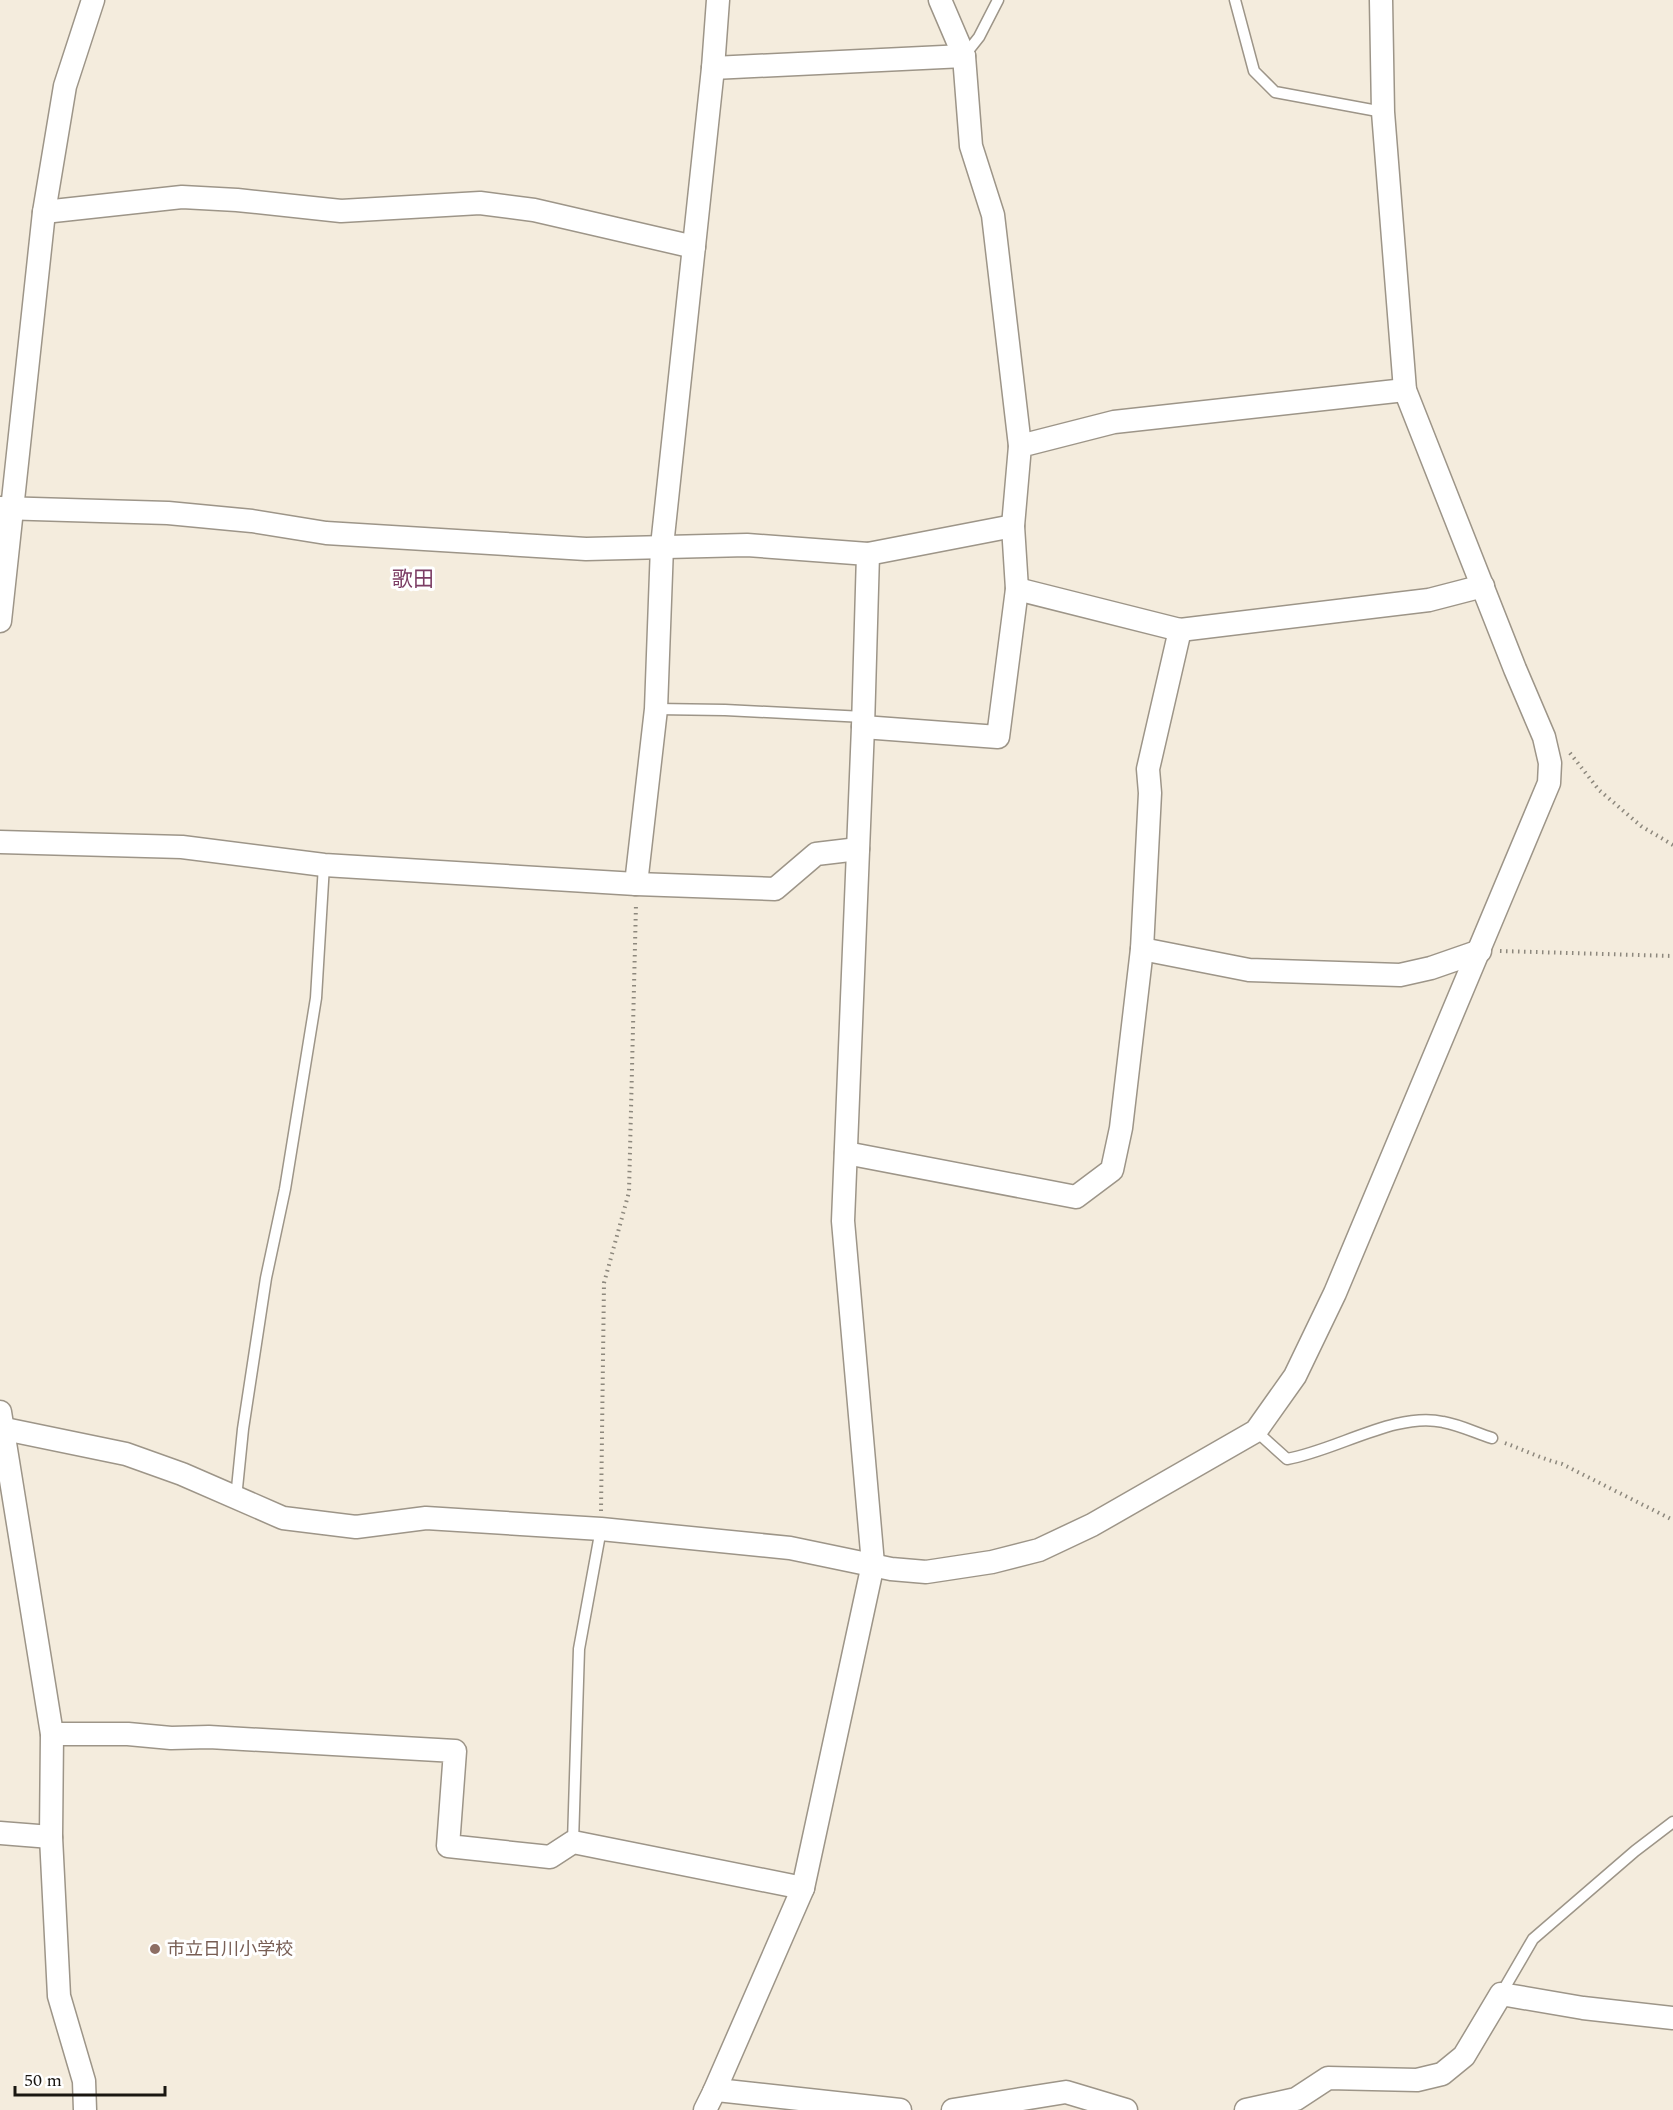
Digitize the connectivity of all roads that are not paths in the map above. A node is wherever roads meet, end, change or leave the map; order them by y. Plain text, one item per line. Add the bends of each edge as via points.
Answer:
1 (93, 0) edge
2 (718, 0) edge
3 (939, 0) edge
4 (998, 0) edge
5 (1235, 0) edge
6 (1381, 0) edge
7 (964, 56) junction
8 (713, 68) junction
9 (1383, 112) junction
10 (44, 212) junction
11 (694, 247) junction
12 (1405, 390) junction
13 (1020, 446) junction
14 (5, 508) edge
15 (1013, 526) junction
16 (662, 546) junction
17 (868, 554) junction
18 (1483, 586) junction
19 (1017, 589) junction
20 (0, 621) edge
21 (1180, 630) junction
22 (657, 710) junction
23 (864, 722) junction
24 (0, 843) edge
25 (858, 849) junction
26 (324, 865) junction
27 (636, 884) junction
28 (1142, 950) junction
29 (1480, 951) junction
30 (846, 1153) junction
31 (1, 1423) edge
32 (1256, 1431) junction
33 (1492, 1438) road end
34 (236, 1498) junction
35 (601, 1529) junction
36 (873, 1564) junction
37 (52, 1734) junction
38 (1673, 1822) edge
39 (0, 1833) edge
40 (51, 1837) junction
41 (573, 1842) junction
42 (803, 1888) junction
43 (1502, 1994) junction
44 (1673, 2018) edge
45 (709, 2101) edge
46 (85, 2110) edge
47 (900, 2110) edge
48 (953, 2110) edge
49 (1126, 2110) edge
50 (1246, 2110) edge

1 - 10 street via 65,86
2 - 8 street
3 - 7 street
4 - 7 lane
5 - 9 lane via 1254,71 1275,92
6 - 9 street
7 - 8 street
7 - 13 street via 971,146 993,215
8 - 11 street
9 - 12 street
10 - 11 street via 182,197 341,211 480,203 534,210
10 - 14 street
11 - 16 street
12 - 13 street via 1114,422
12 - 18 street
13 - 15 street
14 - 16 street via 168,513 326,533 437,541 628,550
14 - 20 street
15 - 17 street
15 - 19 street
16 - 17 street via 747,545
16 - 22 street
17 - 23 street
18 - 21 street via 1429,600
18 - 29 street via 1544,737 1550,763 1549,783
19 - 21 street
19 - 23 street via 998,737
21 - 28 street via 1148,769
22 - 23 lane via 725,710
22 - 27 street
23 - 25 street
24 - 26 street via 182,847
25 - 27 street via 816,854 775,889
25 - 30 street
26 - 27 street
26 - 34 lane via 316,998 285,1189 266,1278
28 - 29 street via 1249,970 1390,975 1431,968
28 - 30 street via 1121,1128 1112,1170 1076,1197
29 - 32 street via 1335,1293 1294,1376
30 - 36 street via 843,1221
31 - 34 street via 126,1454
31 - 37 street
32 - 33 lane via 1287,1459 1307,1456 1409,1421 1442,1421
32 - 36 street via 1092,1526 1039,1550 926,1572
34 - 35 street via 283,1518 356,1527 426,1518
35 - 36 street via 790,1548
35 - 41 lane via 579,1649
36 - 42 street
37 - 40 street
37 - 41 street via 209,1737 455,1750 448,1846 550,1857
38 - 43 lane via 1533,1939
39 - 40 street
40 - 46 street via 59,1996 84,2081
41 - 42 street
42 - 45 street
43 - 44 street
43 - 50 street via 1464,2056 1442,2074 1417,2080 1328,2078 1296,2099
45 - 47 street via 717,2090
48 - 49 street via 1066,2092

